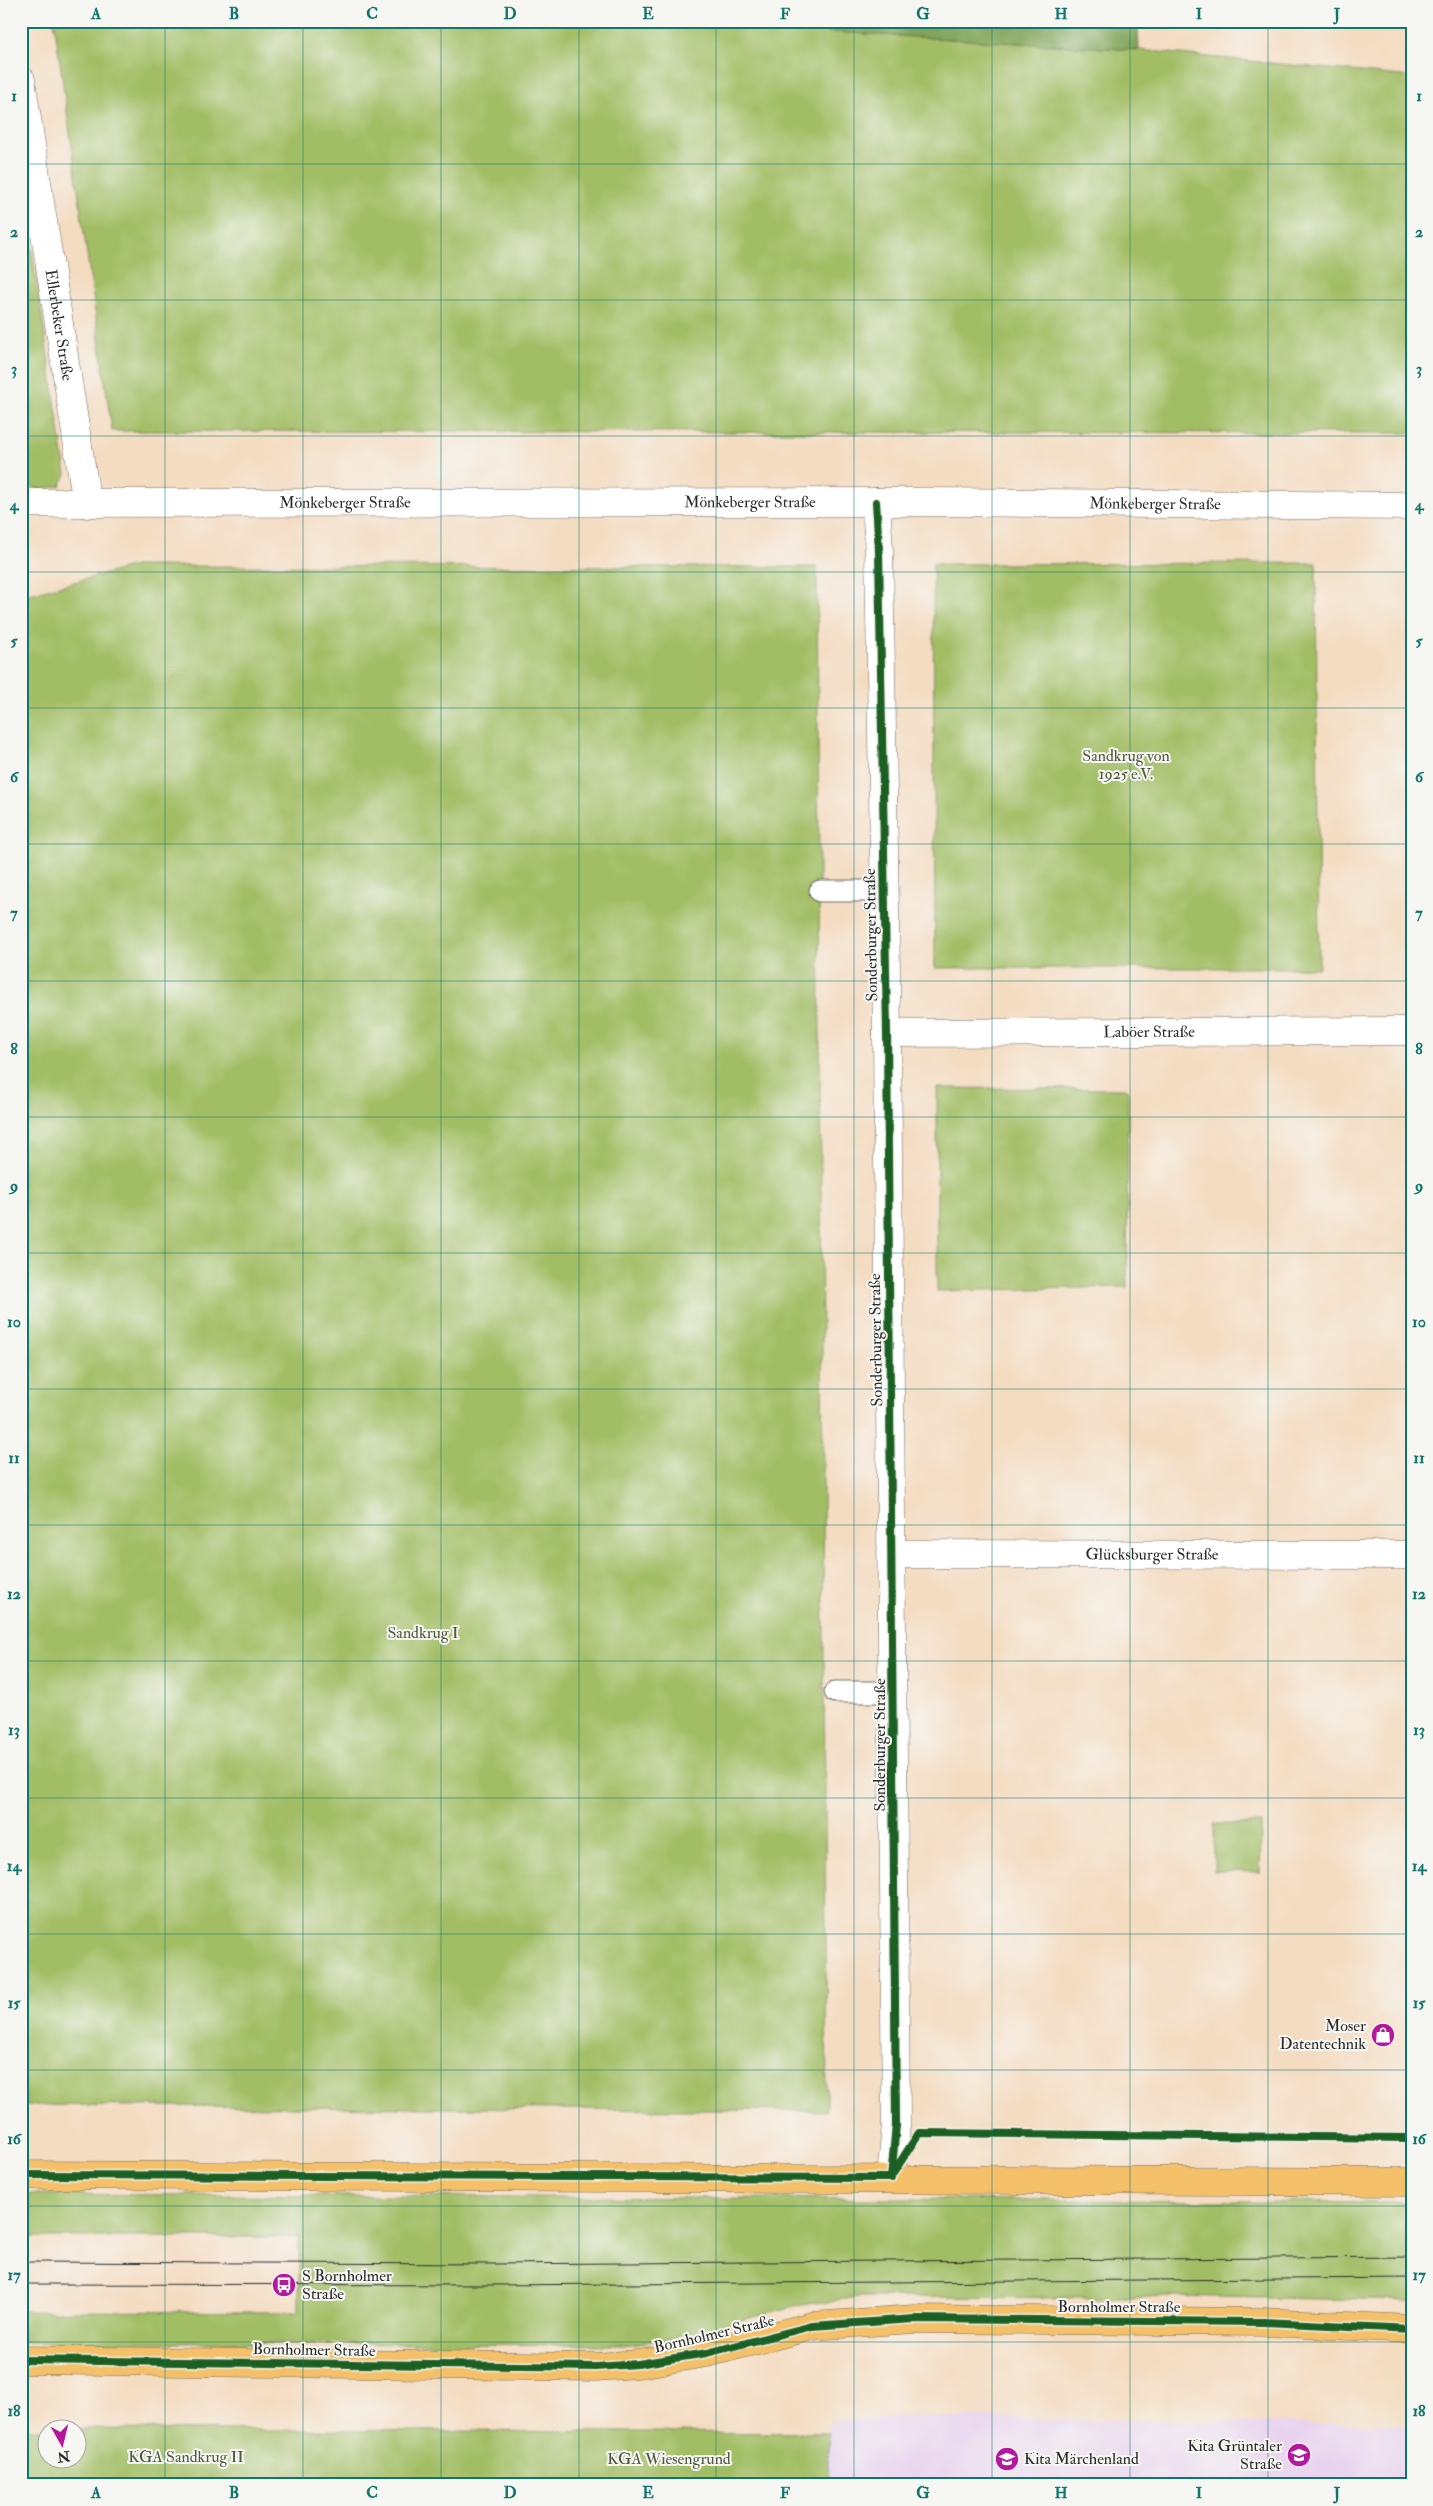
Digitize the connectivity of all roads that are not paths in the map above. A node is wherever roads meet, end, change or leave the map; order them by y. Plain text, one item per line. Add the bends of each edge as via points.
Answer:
1 (21, 80) edge
2 (876, 502) junction
3 (21, 503) edge
4 (87, 504) junction
5 (1412, 506) edge
6 (820, 891) dead end
7 (884, 891) junction
8 (1412, 1031) edge
9 (887, 1033) junction
10 (892, 1554) junction
11 (1412, 1556) edge
12 (835, 1692) dead end
13 (893, 1692) junction
14 (21, 2175) edge
15 (891, 2178) junction
16 (1412, 2182) edge
17 (1412, 2329) edge
18 (21, 2360) edge

1 - 4 street, Ellerbeker Straße
2 - 4 street, Mönkeberger Straße
2 - 5 street, Mönkeberger Straße
2 - 7 street, Sonderburger Straße
3 - 4 street
6 - 7 lane
7 - 9 street, Sonderburger Straße
8 - 9 street, Laböer Straße
9 - 10 street, Sonderburger Straße
10 - 11 street, Glücksburger Straße
10 - 13 street, Sonderburger Straße
12 - 13 lane
13 - 15 street, Sonderburger Straße via 896,2125
14 - 15 main road
15 - 16 main road
17 - 18 main road, Bornholmer Straße via 1263,2322 914,2320 812,2326 707,2353 596,2367

